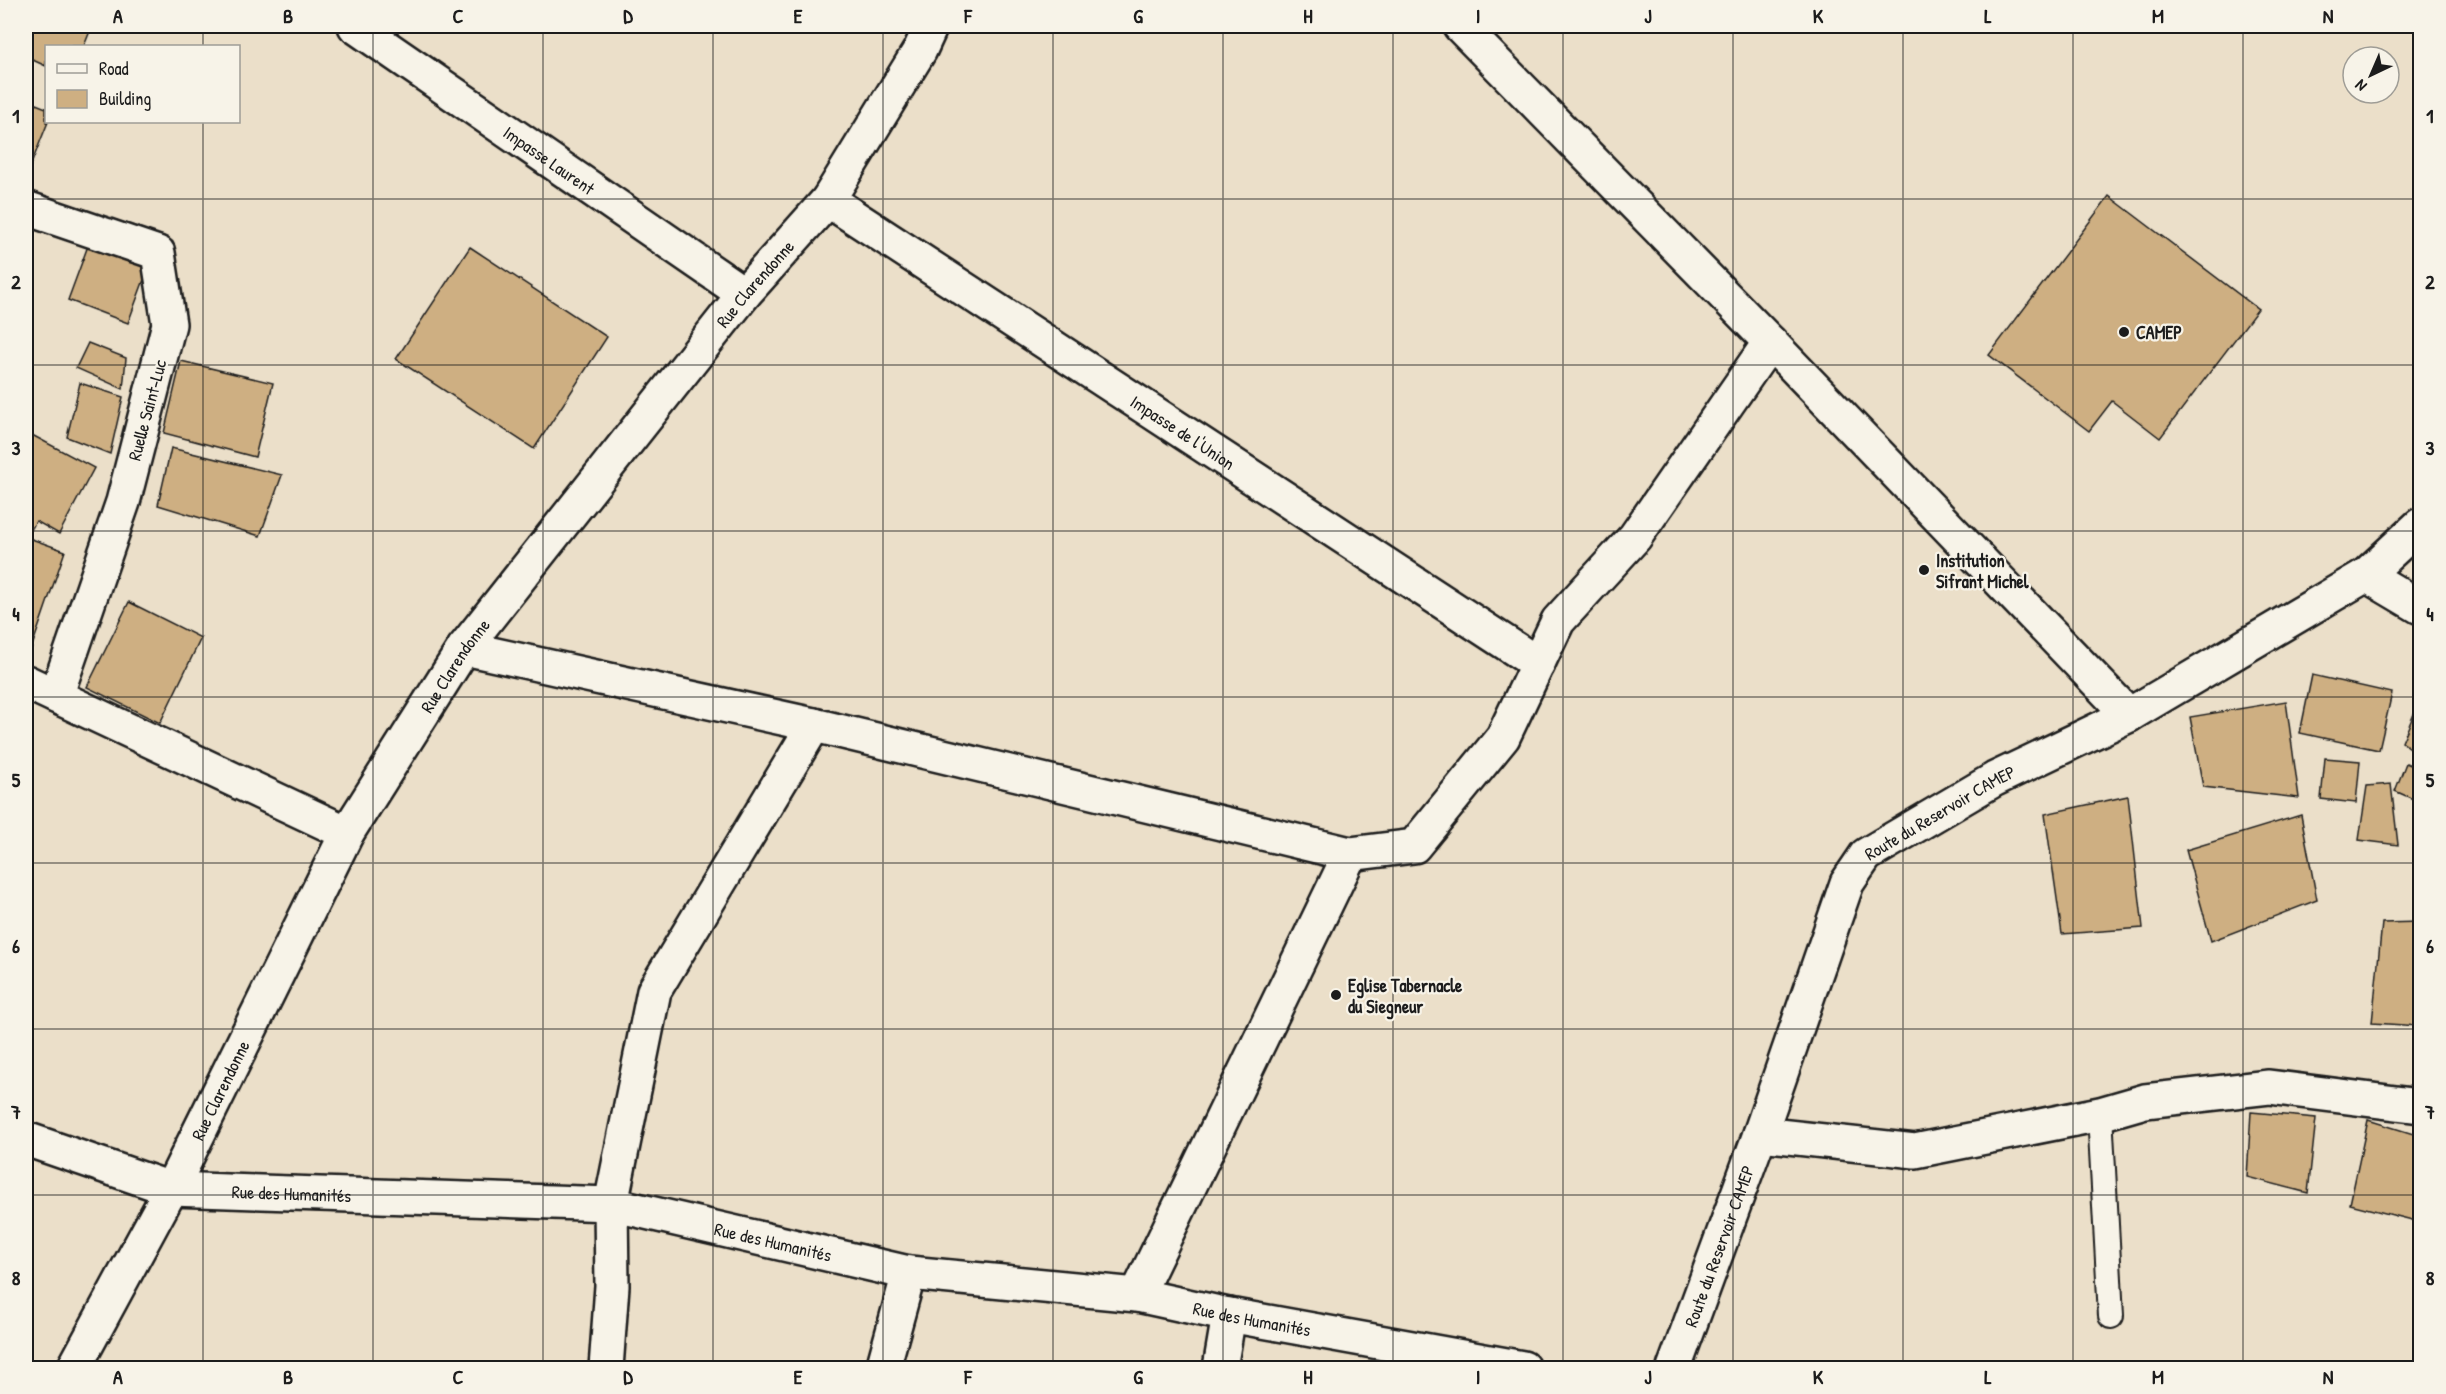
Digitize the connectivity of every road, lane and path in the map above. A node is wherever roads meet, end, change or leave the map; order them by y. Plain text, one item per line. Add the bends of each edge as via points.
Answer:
1 (931, 26) edge
2 (1460, 26) edge
3 (371, 30) edge
4 (828, 201) junction
5 (26, 208) edge
6 (744, 294) junction
7 (1770, 342) junction
8 (2421, 525) edge
9 (2366, 575) junction
10 (2421, 607) edge
11 (464, 648) junction
12 (1538, 664) junction
13 (26, 682) edge
14 (56, 696) junction
15 (2129, 715) junction
16 (814, 726) junction
17 (347, 833) junction
18 (1350, 854) junction
19 (2421, 1106) edge
20 (2100, 1114) junction
21 (1760, 1134) junction
22 (26, 1140) edge
23 (171, 1189) junction
24 (611, 1204) junction
25 (909, 1273) junction
26 (1137, 1295) junction
27 (1229, 1314) junction
28 (2111, 1316) dead end
29 (74, 1368) edge
30 (606, 1368) edge
31 (883, 1368) edge
32 (1220, 1368) edge
33 (1523, 1368) edge
34 (1674, 1368) edge

1 - 4 street, Rue Clarendonne
2 - 7 street
3 - 6 street, Impasse Laurent
4 - 6 street, Rue Clarendonne
4 - 12 street, Impasse de l'Union
5 - 14 street, Ruelle Saint-Luc via 158,253 169,324 123,502
6 - 11 street, Rue Clarendonne
7 - 12 street via 1635,537 1558,621
7 - 15 street
8 - 9 street, Route du Reservoir CAMEP
9 - 10 street
9 - 15 street, Route du Reservoir CAMEP
11 - 16 street
11 - 17 street, Rue Clarendonne
12 - 18 street via 1503,737 1414,846
13 - 14 street
14 - 17 street
15 - 21 street, Route du Reservoir CAMEP via 1995,779 1866,855 1847,883
16 - 18 street
16 - 24 street via 654,991
17 - 23 street, Rue Clarendonne
18 - 26 street
19 - 20 street via 2269,1087 2145,1101
20 - 21 street via 1915,1151
20 - 28 lane
21 - 34 street, Route du Reservoir CAMEP
22 - 23 street, Rue des Humanités
23 - 24 street, Rue des Humanités
23 - 29 street, Rue Clarendonne
24 - 25 street, Rue des Humanités
24 - 30 street via 612,1286
25 - 26 street, Rue des Humanités
25 - 31 street
26 - 27 street, Rue des Humanités
27 - 32 street
27 - 33 street, Rue des Humanités

